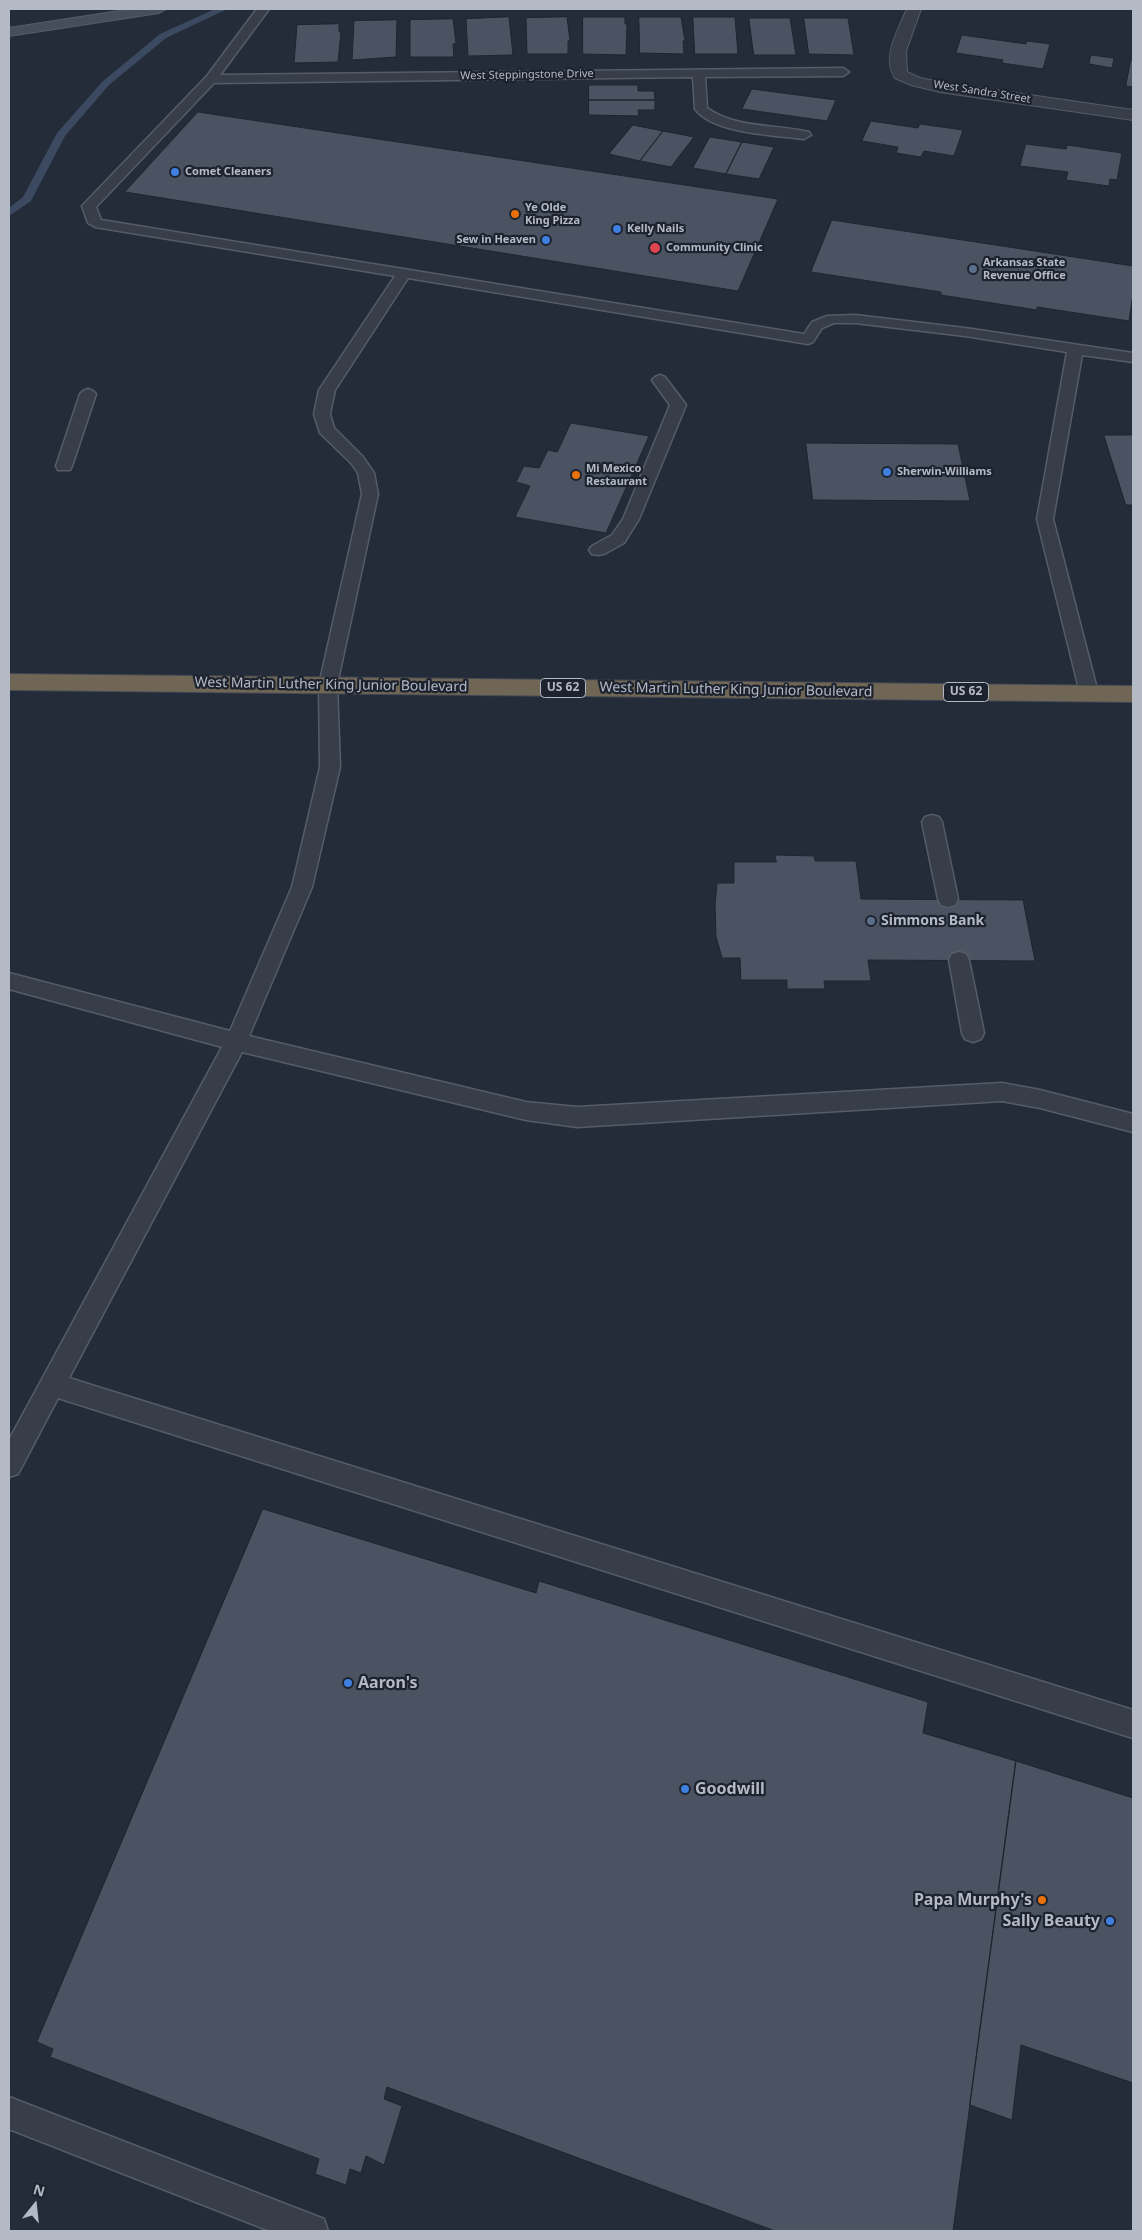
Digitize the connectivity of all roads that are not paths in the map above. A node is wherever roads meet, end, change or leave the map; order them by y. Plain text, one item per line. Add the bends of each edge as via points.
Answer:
1 (159, 9) edge
2 (263, 9) edge
3 (914, 9) edge
4 (9, 32) edge
5 (843, 72) dead end
6 (699, 73) junction
7 (211, 79) junction
8 (1133, 114) edge
9 (804, 136) dead end
10 (404, 274) junction
11 (1075, 350) junction
12 (1133, 358) edge
13 (660, 380) dead end
14 (88, 394) dead end
15 (64, 466) dead end
16 (598, 550) dead end
17 (9, 682) edge
18 (328, 685) junction
19 (1089, 693) junction
20 (1133, 694) edge
21 (932, 822) dead end
22 (948, 899) dead end
23 (959, 960) dead end
24 (9, 981) edge
25 (974, 1033) dead end
26 (236, 1042) junction
27 (1133, 1123) edge
28 (52, 1384) junction
29 (9, 1465) edge
30 (1133, 1724) edge
31 (9, 2113) edge
32 (312, 2231) edge

1 - 4 street
2 - 7 lane
3 - 8 street, West Sandra Street via 897,57 900,75 940,87
5 - 6 lane, West Steppingstone Drive
6 - 7 lane, West Steppingstone Drive
6 - 9 lane via 701,109 709,116 723,123
7 - 10 lane via 89,206 95,223
10 - 11 lane via 808,340 817,325 832,319 855,319
10 - 18 lane via 326,390 322,414 326,430 366,473 370,494
11 - 12 lane
11 - 19 lane via 1045,519
13 - 16 lane via 678,405 631,519 618,539
14 - 15 lane
17 - 18 highway, West Martin Luther King Junior Boulevard / US 62
18 - 19 highway, West Martin Luther King Junior Boulevard / US 62
18 - 26 lane via 330,768 302,887
19 - 20 highway, West Martin Luther King Junior Boulevard / US 62
21 - 22 lane
23 - 25 lane
24 - 26 lane
26 - 27 lane via 526,1111 577,1117 1002,1092
26 - 28 lane
28 - 29 lane
28 - 30 lane
31 - 32 lane

